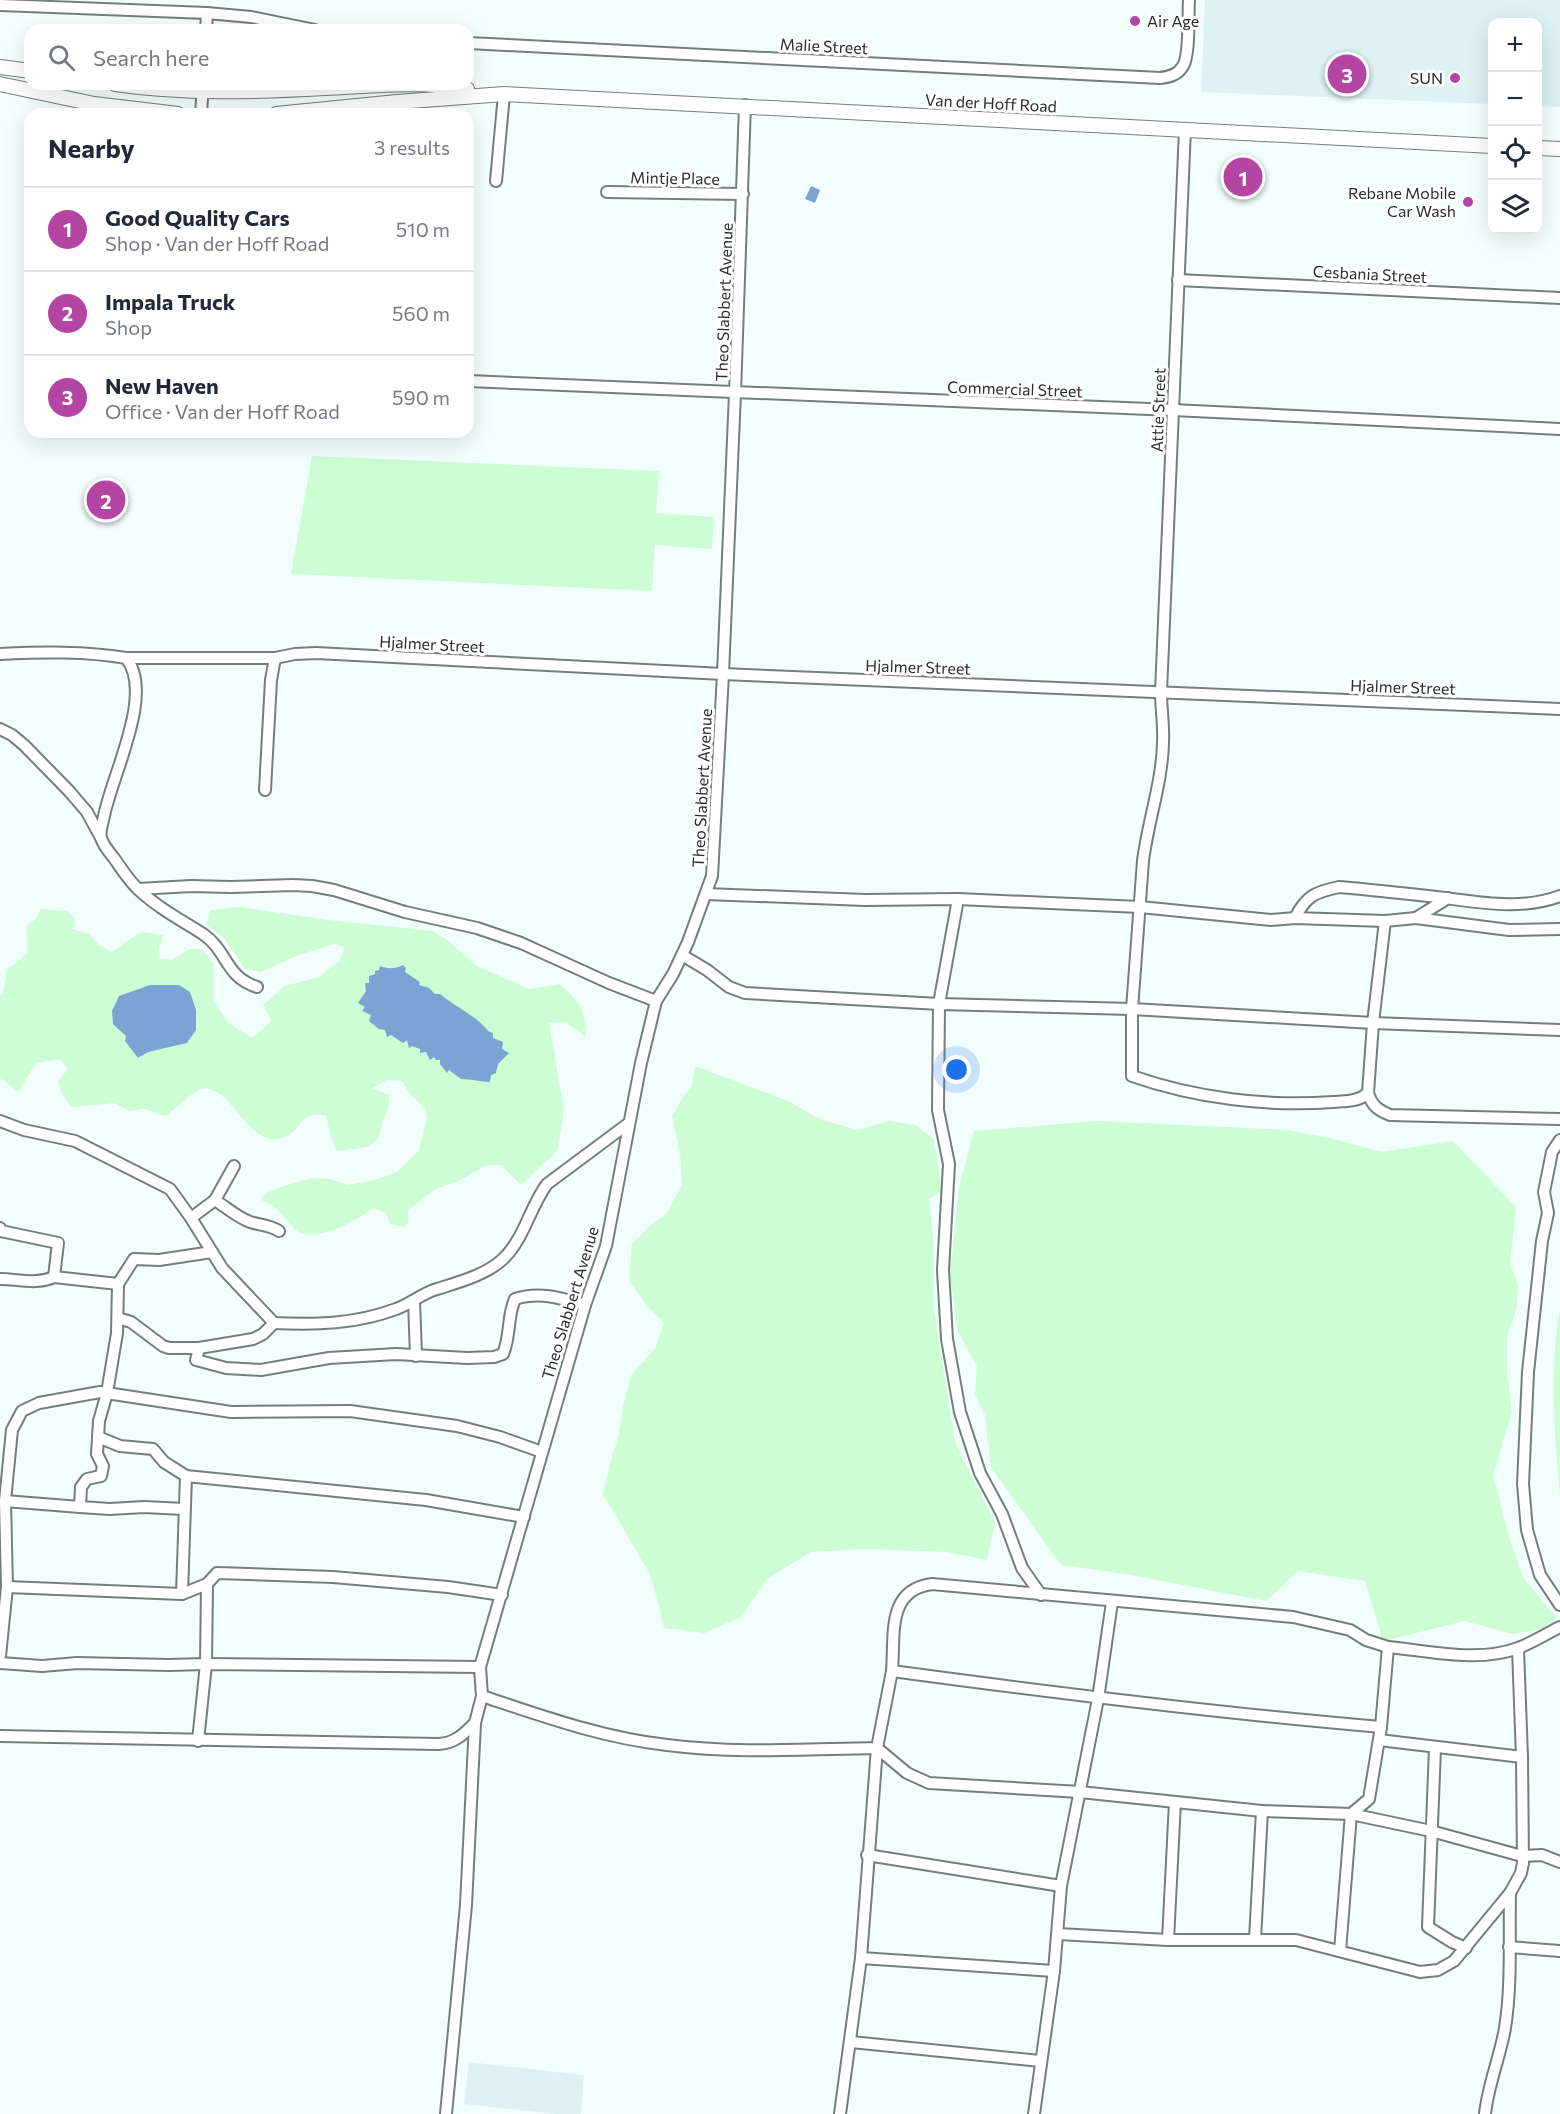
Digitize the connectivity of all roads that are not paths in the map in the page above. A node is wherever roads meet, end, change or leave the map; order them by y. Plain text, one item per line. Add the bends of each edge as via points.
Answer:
1 (1189, 0) edge
2 (0, 5) edge
3 (207, 13) junction
4 (206, 24) edge
5 (285, 24) edge
6 (474, 43) edge
7 (0, 67) edge
8 (24, 70) edge
9 (0, 84) edge
10 (24, 89) edge
11 (28, 90) edge
12 (202, 90) edge
13 (470, 90) edge
14 (487, 94) junction
15 (504, 94) junction
16 (745, 105) junction
17 (128, 108) edge
18 (201, 108) edge
19 (339, 108) edge
20 (1185, 129) junction
21 (1488, 146) edge
22 (1542, 148) edge
23 (1560, 149) edge
24 (496, 181) dead end
25 (607, 192) dead end
26 (743, 194) junction
27 (1178, 280) junction
28 (1560, 298) edge
29 (474, 381) edge
30 (735, 393) junction
31 (1173, 410) junction
32 (1560, 429) edge
33 (0, 654) edge
34 (126, 658) junction
35 (275, 658) junction
36 (723, 674) junction
37 (1161, 692) junction
38 (1560, 709) edge
39 (0, 729) edge
40 (265, 790) dead end
41 (100, 836) junction
42 (138, 889) junction
43 (706, 894) junction
44 (1560, 896) edge
45 (1448, 898) junction
46 (958, 899) junction
47 (1140, 907) junction
48 (1295, 918) junction
49 (1416, 918) junction
50 (1385, 921) junction
51 (1560, 929) edge
52 (682, 955) junction
53 (257, 987) dead end
54 (656, 1001) junction
55 (939, 1004) junction
56 (1132, 1009) junction
57 (1373, 1023) junction
58 (1560, 1030) edge
59 (1368, 1094) junction
60 (1560, 1119) edge
61 (0, 1121) edge
62 (629, 1123) junction
63 (1560, 1140) edge
64 (234, 1166) dead end
65 (215, 1200) junction
66 (191, 1218) junction
67 (0, 1228) edge
68 (279, 1230) dead end
69 (212, 1252) junction
70 (54, 1277) junction
71 (0, 1279) edge
72 (118, 1284) junction
73 (414, 1300) junction
74 (585, 1305) junction
75 (118, 1318) junction
76 (274, 1323) junction
77 (199, 1347) junction
78 (416, 1356) junction
79 (107, 1394) junction
80 (98, 1437) junction
81 (542, 1452) junction
82 (186, 1476) junction
83 (3, 1497) edge
84 (80, 1507) junction
85 (184, 1509) junction
86 (524, 1517) junction
87 (207, 1584) junction
88 (8, 1587) junction
89 (182, 1594) junction
90 (502, 1595) junction
91 (1041, 1595) junction
92 (1112, 1602) junction
93 (1560, 1605) edge
94 (1560, 1628) edge
95 (1388, 1647) junction
96 (1518, 1648) junction
97 (0, 1656) edge
98 (0, 1663) edge
99 (206, 1664) junction
100 (480, 1667) junction
101 (892, 1671) junction
102 (482, 1696) junction
103 (1098, 1699) junction
104 (475, 1723) junction
105 (1381, 1727) junction
106 (0, 1736) edge
107 (1380, 1740) junction
108 (198, 1741) junction
109 (877, 1748) junction
110 (1435, 1748) junction
111 (1522, 1757) junction
112 (1080, 1792) junction
113 (1175, 1802) junction
114 (1262, 1811) junction
115 (1351, 1814) junction
116 (1431, 1831) junction
117 (867, 1855) junction
118 (1522, 1856) junction
119 (1560, 1862) edge
120 (1061, 1886) junction
121 (1510, 1893) junction
122 (1058, 1934) junction
123 (1255, 1939) junction
124 (1168, 1940) junction
125 (1509, 1947) junction
126 (1466, 1948) junction
127 (1340, 1951) junction
128 (1560, 1951) edge
129 (861, 1958) junction
130 (1054, 1971) junction
131 (851, 2042) junction
132 (1040, 2061) junction
133 (446, 2114) edge
134 (840, 2114) edge
135 (1034, 2114) edge
136 (1485, 2114) edge

1 - 6 street, Malie Street via 1186,59 1178,73 1160,78
2 - 3 street
3 - 4 street
3 - 5 street
7 - 8 main road
9 - 10 main road
11 - 17 main road
12 - 18 street
13 - 14 main road, Van der Hoff Road
14 - 15 main road, Van der Hoff Road
14 - 19 main road, Van der Hoff Road
15 - 16 main road, Van der Hoff Road
15 - 24 street
16 - 20 main road, Van der Hoff Road
16 - 26 street, Theo Slabbert Avenue
20 - 21 main road, Van der Hoff Road
20 - 27 street, Attie Street
22 - 23 main road
25 - 26 street, Mintje Place
26 - 30 street, Theo Slabbert Avenue
27 - 28 street, Cesbania Street
27 - 31 street, Attie Street
29 - 30 street, Commercial Street
30 - 31 street, Commercial Street
30 - 36 street, Theo Slabbert Avenue
31 - 32 street, Commercial Street
31 - 37 street, Attie Street
33 - 34 street, Hjalmer Street
34 - 35 street, Hjalmer Street
34 - 41 street via 137,684 135,715 108,796
35 - 36 street, Hjalmer Street via 316,652
35 - 40 street
36 - 37 street, Hjalmer Street
36 - 43 street, Theo Slabbert Avenue via 712,876
37 - 38 street, Hjalmer Street
37 - 47 street, Attie Street via 1163,743 1146,837
39 - 41 street via 24,745 69,791
41 - 42 street
42 - 53 street via 210,939 237,977
42 - 54 street via 293,885 333,890 521,943
43 - 46 street via 846,900
43 - 52 street, Theo Slabbert Avenue
44 - 45 street via 1496,904
45 - 48 street via 1339,887 1310,897
45 - 49 street
46 - 47 street
46 - 55 street
47 - 48 street via 1271,920
47 - 56 street, Attie Street
48 - 50 street
49 - 50 street
49 - 51 street via 1509,930
50 - 57 street
52 - 54 street, Theo Slabbert Avenue
52 - 55 street via 729,987 745,993
54 - 62 street, Theo Slabbert Avenue
55 - 56 street
55 - 91 street via 938,1110 949,1164 943,1270 947,1339 960,1413 980,1473 1002,1514 1022,1568
56 - 57 street
56 - 59 street, Attie Street via 1132,1076 1160,1086 1252,1101 1361,1100
57 - 58 street
57 - 59 street
59 - 60 street via 1371,1103 1390,1114
61 - 66 street via 75,1141 160,1183 170,1189
62 - 73 street via 547,1184 497,1264
62 - 74 street, Theo Slabbert Avenue via 606,1246
63 - 93 street via 1552,1152 1544,1192 1548,1213 1528,1372 1523,1484 1527,1530 1540,1575
64 - 65 street
65 - 66 street
65 - 68 street via 238,1216
66 - 69 street
67 - 70 street via 58,1243
69 - 72 street via 159,1260 134,1259
69 - 76 street
70 - 71 street via 23,1282
70 - 72 street
72 - 75 street
73 - 76 street via 393,1310 345,1322
73 - 78 street
74 - 78 street via 527,1295 515,1299 511,1307 503,1354 467,1358
74 - 81 street, Theo Slabbert Avenue
75 - 77 street via 135,1324 166,1347
75 - 79 street
76 - 77 street via 253,1339
77 - 78 street via 196,1360 226,1368 261,1370 329,1358
79 - 80 street
79 - 81 street via 231,1412 350,1411 399,1417 478,1431
79 - 83 street via 39,1403 22,1411 12,1430
80 - 82 street via 120,1446 153,1449 164,1462
80 - 84 street via 101,1476 87,1479 81,1487
81 - 86 street, Theo Slabbert Avenue
82 - 85 street
82 - 86 street via 426,1500
83 - 84 street
83 - 88 street
84 - 85 street
85 - 89 street
86 - 90 street, Theo Slabbert Avenue
87 - 89 street
87 - 90 street via 217,1573 333,1577
87 - 99 street
88 - 89 street
88 - 97 street
90 - 100 street, Theo Slabbert Avenue
91 - 92 street
91 - 101 street via 945,1585 921,1586 911,1591 896,1610
92 - 95 street via 1293,1617 1350,1630
92 - 103 street
94 - 96 street
95 - 96 street via 1470,1655
95 - 105 street
96 - 111 street
98 - 99 street
99 - 100 street
99 - 108 street
100 - 102 street, Theo Slabbert Avenue
101 - 103 street
101 - 109 street
102 - 104 street, Theo Slabbert Avenue
102 - 109 street via 598,1732 665,1745 755,1751
103 - 105 street
103 - 112 street
104 - 108 street via 459,1738 439,1744
104 - 133 street, Theo Slabbert Avenue via 466,1905
105 - 107 street
106 - 108 street
107 - 110 street
107 - 115 street via 1369,1799
109 - 112 street via 907,1773 929,1783
109 - 117 street
110 - 111 street
110 - 116 street
111 - 118 street
112 - 113 street
112 - 120 street
113 - 114 street
113 - 124 street
114 - 115 street
114 - 123 street
115 - 116 street
115 - 127 street
116 - 118 street
116 - 126 street via 1428,1927
117 - 120 street
117 - 129 street
118 - 119 street via 1542,1855
118 - 121 street via 1521,1873
120 - 122 street
121 - 125 street
121 - 126 street
122 - 124 street
122 - 130 street
123 - 124 street
123 - 127 street via 1296,1940
125 - 128 street
125 - 136 street via 1505,2026
126 - 127 street via 1454,1962 1438,1970 1420,1972
129 - 130 street
129 - 131 street
130 - 132 street
131 - 132 street
131 - 134 street
132 - 135 street

